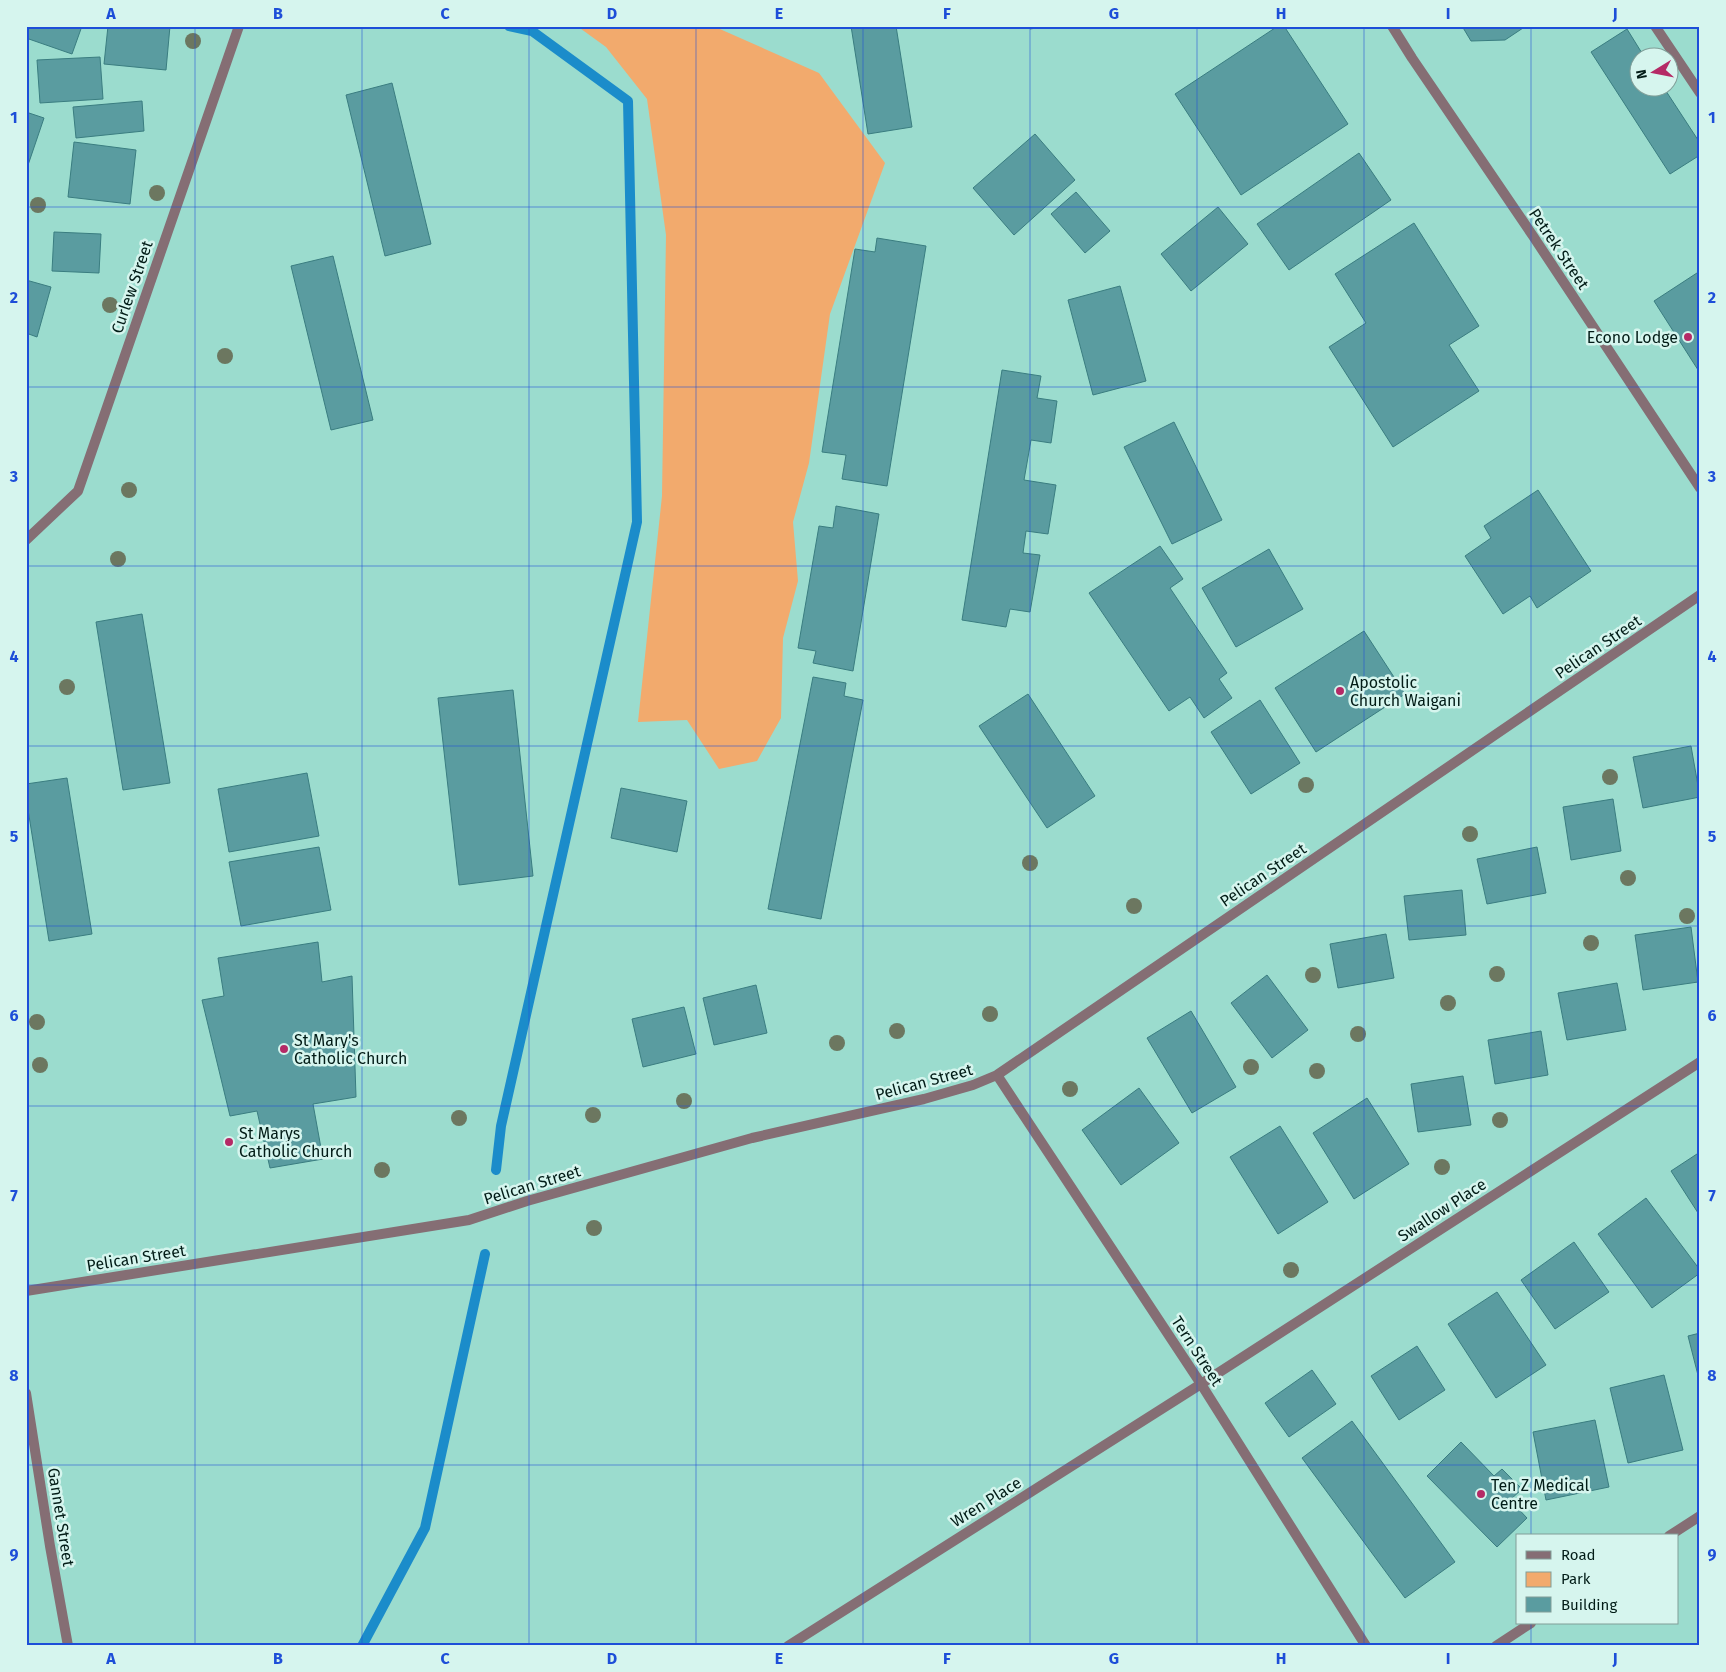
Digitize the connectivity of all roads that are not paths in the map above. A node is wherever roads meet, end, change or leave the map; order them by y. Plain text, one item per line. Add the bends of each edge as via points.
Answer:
1 (238, 26) edge
2 (1392, 26) edge
3 (1655, 26) edge
4 (1700, 93) edge
5 (1700, 488) edge
6 (26, 540) edge
7 (1700, 596) edge
8 (1700, 1062) edge
9 (997, 1075) junction
10 (26, 1291) edge
11 (1201, 1384) junction
12 (26, 1393) edge
13 (1700, 1516) edge
14 (1672, 1534) edge
15 (1529, 1624) edge
16 (68, 1646) edge
17 (788, 1646) edge
18 (1366, 1646) edge
19 (1496, 1646) edge

1 - 6 street, Curlew Street via 78,491
2 - 5 street, Petrek Street
3 - 4 street
7 - 9 street, Pelican Street
8 - 11 street, Swallow Place
9 - 10 street, Pelican Street via 916,1101 752,1138 469,1220
9 - 11 street, Tern Street
11 - 17 street, Wren Place
11 - 18 street, Tern Street
12 - 16 street, Gannet Street
13 - 14 street
15 - 19 street

